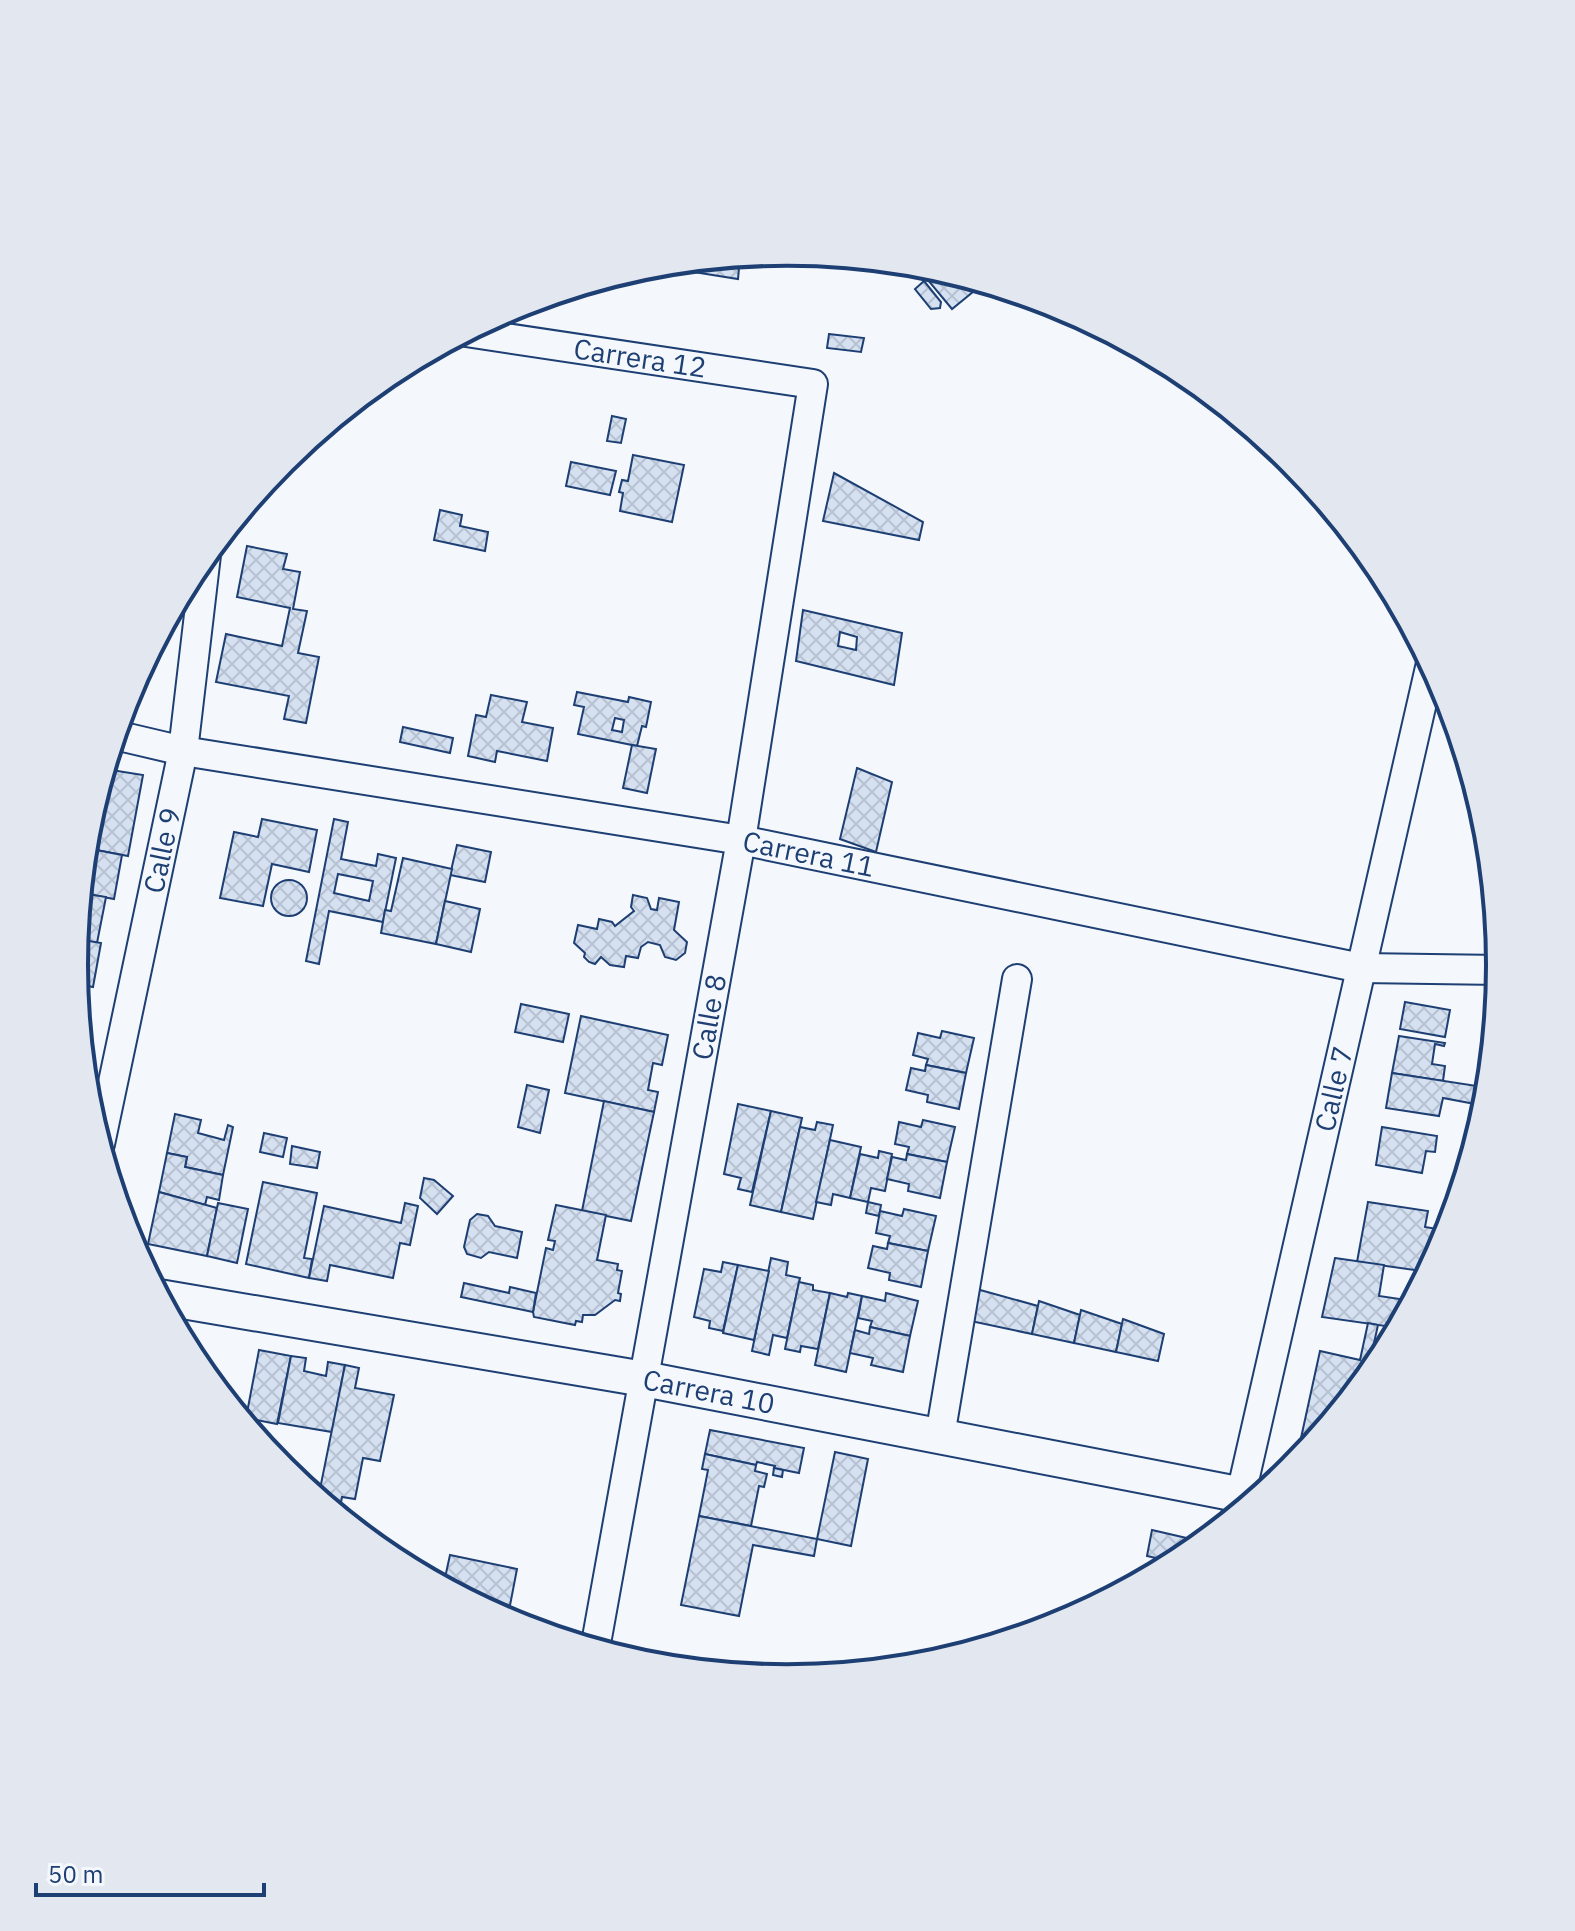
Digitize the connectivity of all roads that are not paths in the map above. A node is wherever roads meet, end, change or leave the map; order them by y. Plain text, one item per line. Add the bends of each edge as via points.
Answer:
1 (485, 335) edge
2 (813, 384) joint
3 (203, 582) edge
4 (1427, 682) edge
5 (126, 738) edge
6 (183, 751) junction
7 (741, 840) junction
8 (1361, 968) junction
9 (1487, 970) edge
10 (1017, 979) dead end
11 (105, 1119) edge
12 (173, 1299) edge
13 (644, 1379) junction
14 (940, 1436) junction
15 (1247, 1492) edge
16 (1236, 1501) edge
17 (597, 1638) edge

1 - 2 street, Carrera 12
2 - 7 street, Calle 8
3 - 6 street, Calle 9
4 - 8 street, Calle 7
5 - 6 street, Carrera 11
6 - 7 street, Carrera 11
6 - 11 street, Calle 9
7 - 8 street, Carrera 11
7 - 13 street, Calle 8
8 - 9 street, Carrera 11
8 - 15 street, Calle 7
10 - 14 street
12 - 13 street, Carrera 10
13 - 14 street, Carrera 10
13 - 17 street, Calle 8
14 - 16 street, Carrera 10

